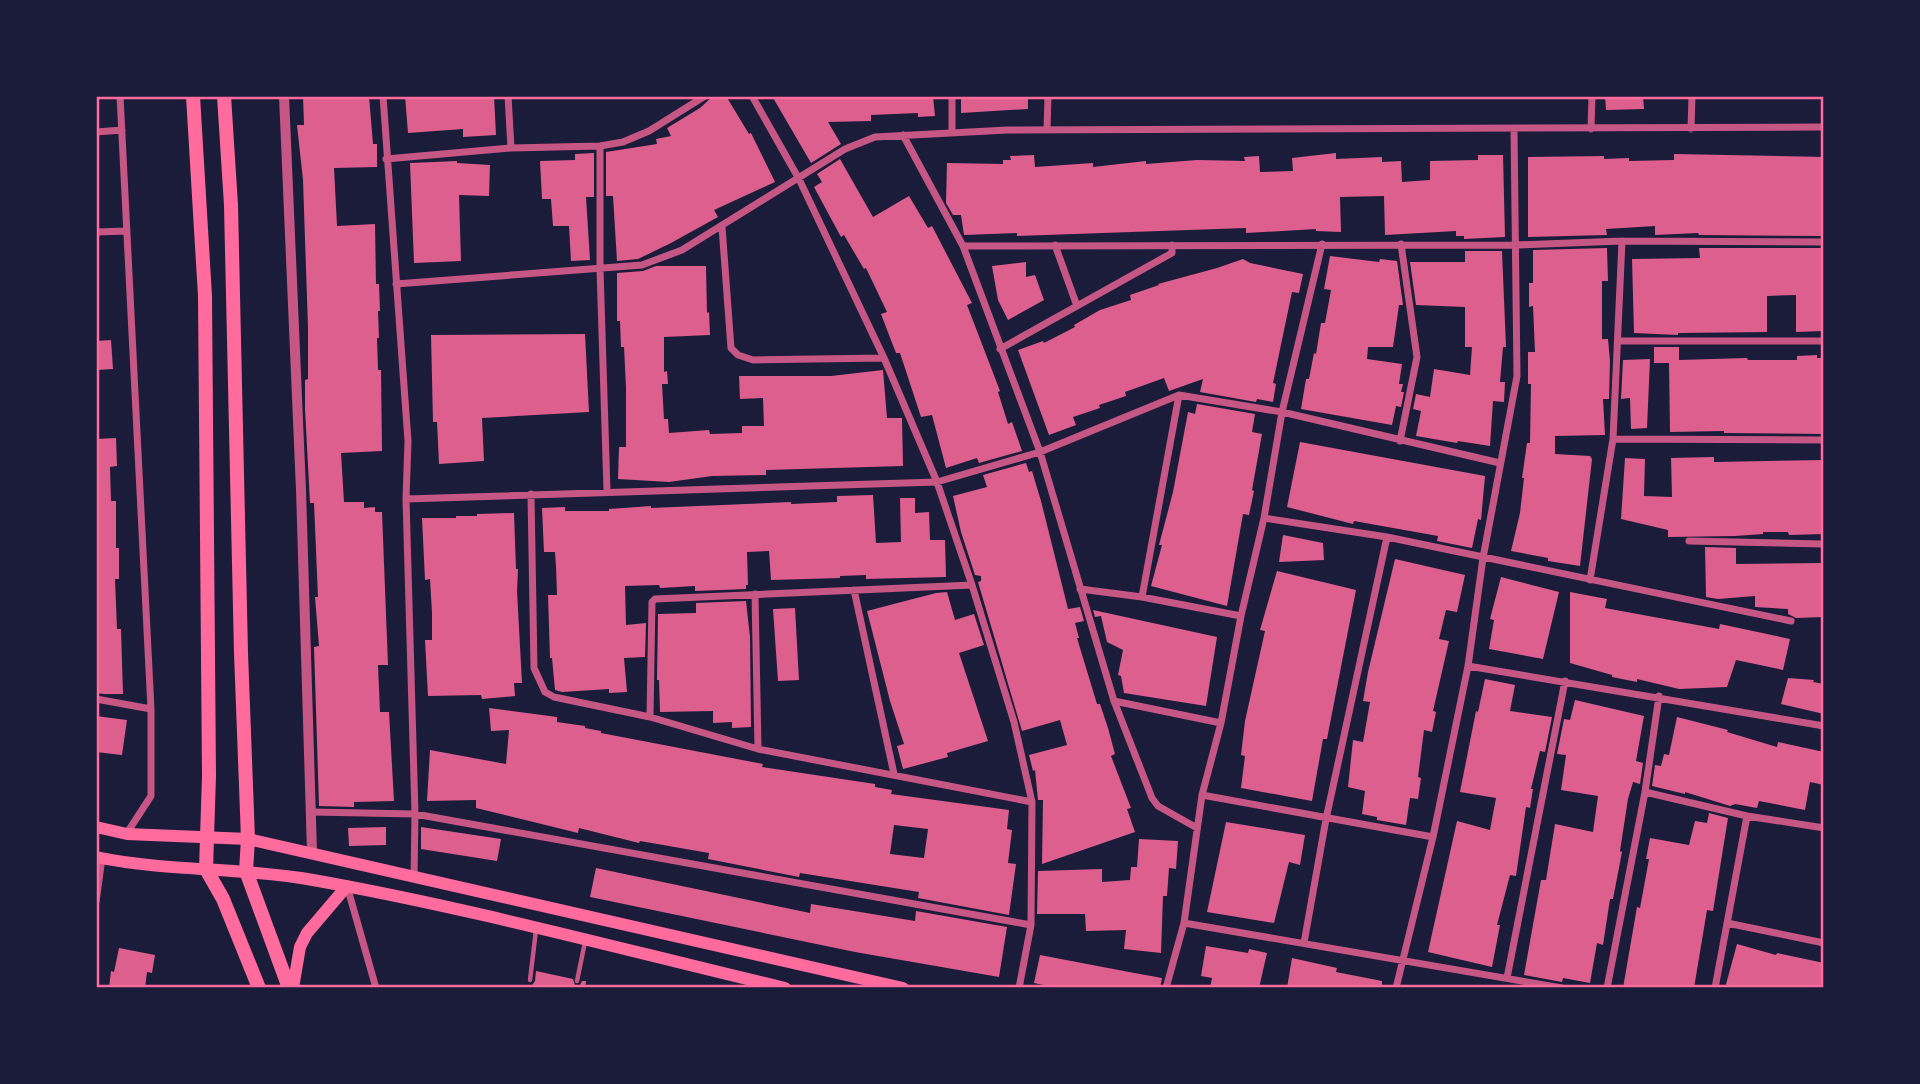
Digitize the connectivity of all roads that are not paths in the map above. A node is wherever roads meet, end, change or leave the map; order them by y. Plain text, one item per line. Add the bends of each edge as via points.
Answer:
1 (120, 96) edge
2 (193, 96) edge
3 (224, 96) edge
4 (284, 96) edge
5 (383, 96) edge
6 (509, 96) edge
7 (705, 96) edge
8 (752, 96) edge
9 (952, 96) edge
10 (1048, 96) edge
11 (1592, 96) edge
12 (1692, 96) edge
13 (1824, 127) edge
14 (1514, 129) junction
15 (1591, 129) junction
16 (1691, 129) junction
17 (122, 130) junction
18 (1046, 130) junction
19 (96, 132) edge
20 (952, 133) junction
21 (903, 135) junction
22 (600, 146) junction
23 (511, 148) junction
24 (386, 159) junction
25 (799, 179) junction
26 (722, 227) junction
27 (127, 231) junction
28 (96, 232) edge
29 (1622, 241) junction
30 (1322, 243) junction
31 (1824, 243) edge
32 (1172, 244) junction
33 (1401, 244) junction
34 (1055, 245) junction
35 (1516, 245) junction
36 (963, 246) junction
37 (600, 269) junction
38 (396, 284) junction
39 (1077, 306) junction
40 (1618, 341) junction
41 (1824, 341) edge
42 (1000, 349) junction
43 (884, 358) junction
44 (1179, 396) junction
45 (1282, 412) junction
46 (1613, 439) junction
47 (1824, 440) edge
48 (1400, 441) junction
49 (1040, 452) junction
50 (1500, 463) junction
51 (937, 482) junction
52 (607, 491) junction
53 (531, 494) junction
54 (406, 499) junction
55 (1264, 518) junction
56 (1387, 537) junction
57 (1689, 541) dead end
58 (1824, 544) edge
59 (1483, 558) junction
60 (1590, 580) junction
61 (972, 585) junction
62 (1080, 589) junction
63 (854, 590) junction
64 (755, 594) junction
65 (1142, 597) junction
66 (1241, 616) junction
67 (1791, 621) dead end
68 (1468, 666) junction
69 (1565, 681) junction
70 (1658, 696) junction
71 (96, 699) edge
72 (1114, 701) junction
73 (152, 709) junction
74 (650, 717) junction
75 (1221, 723) junction
76 (1824, 726) edge
77 (758, 749) junction
78 (894, 774) junction
79 (1645, 792) junction
80 (1202, 795) junction
81 (1032, 802) junction
82 (312, 812) junction
83 (415, 814) junction
84 (1747, 816) junction
85 (1326, 819) junction
86 (96, 827) edge
87 (1197, 828) junction
88 (1824, 828) edge
89 (127, 834) junction
90 (209, 836) junction
91 (1433, 837) junction
92 (247, 839) junction
93 (312, 852) junction
94 (99, 858) edge
95 (206, 869) junction
96 (246, 871) junction
97 (414, 878) junction
98 (347, 886) junction
99 (96, 902) edge
100 (1184, 923) junction
101 (1727, 923) junction
102 (1031, 925) junction
103 (536, 929) junction
104 (586, 941) junction
105 (1304, 943) junction
106 (1824, 943) edge
107 (1403, 961) junction
108 (1507, 978) junction
109 (530, 981) dead end
110 (578, 981) dead end
111 (259, 988) edge
112 (291, 988) edge
113 (376, 988) edge
114 (785, 988) edge
115 (903, 988) edge
116 (1019, 988) edge
117 (1166, 988) edge
118 (1396, 988) edge
119 (1562, 988) edge
120 (1607, 988) edge
121 (1715, 988) edge

1 - 17 street
2 - 90 highway via 205,296
3 - 92 highway via 232,205
4 - 82 street
5 - 24 street
6 - 23 street
7 - 22 street via 649,131
8 - 25 street
9 - 20 street
10 - 18 street
11 - 15 street
12 - 16 street
13 - 16 street
14 - 15 street
14 - 18 street
14 - 35 street
15 - 16 street
17 - 19 street
17 - 27 street
18 - 20 street
20 - 21 street
21 - 25 street via 875,137 855,145
21 - 36 street
22 - 23 street
22 - 37 street
23 - 24 street
24 - 38 street
25 - 26 street
25 - 43 street
26 - 37 street via 682,250 642,265
26 - 43 street via 735,354 753,360
27 - 28 street
27 - 73 street
29 - 31 street
29 - 35 street
29 - 40 street
30 - 32 street
30 - 33 street
30 - 45 street
32 - 34 street
32 - 39 street via 1172,253
33 - 35 street
33 - 48 street via 1417,357
34 - 36 street
34 - 39 street
35 - 50 street via 1517,376
36 - 42 street
37 - 38 street
37 - 52 street
38 - 54 street via 408,441
39 - 42 street
40 - 41 street
40 - 46 street
42 - 49 street
43 - 51 street
44 - 45 street
44 - 49 street
44 - 65 street
45 - 48 street
45 - 55 street
46 - 47 street
46 - 60 street
48 - 50 street
49 - 51 street
49 - 62 street
50 - 59 street
51 - 52 street
51 - 61 street
52 - 53 street
53 - 54 street
53 - 74 street via 534,668 539,683 554,697
54 - 83 street
55 - 56 street
55 - 66 street
56 - 59 street
56 - 85 street
57 - 58 street
59 - 60 street
59 - 68 street
60 - 67 street
61 - 63 street
61 - 81 street via 1014,722
62 - 65 street
62 - 72 street
63 - 64 street
63 - 78 street
64 - 74 street via 652,602
64 - 77 street
65 - 66 street
66 - 75 street
68 - 69 street
68 - 91 street
69 - 70 street
69 - 108 street
70 - 76 street
70 - 79 street
71 - 73 street
72 - 75 street
72 - 87 street via 1152,798
73 - 89 street via 151,796
74 - 77 street
75 - 80 street
77 - 78 street
78 - 81 street
79 - 84 street
79 - 120 street
80 - 85 street
80 - 87 street
81 - 102 street
82 - 83 street
82 - 93 street
83 - 97 street
83 - 102 street
84 - 88 street
84 - 101 street
85 - 91 street
85 - 105 street
86 - 89 main road
87 - 100 street
89 - 90 main road
90 - 92 main road
90 - 95 highway
91 - 107 street
92 - 93 main road
92 - 96 highway
93 - 97 main road
94 - 95 main road
94 - 99 street
95 - 96 main road
95 - 111 highway
96 - 98 main road
96 - 112 highway
97 - 115 main road
98 - 103 main road
98 - 112 main road via 307,933
98 - 113 street
100 - 105 street
100 - 117 street
101 - 106 street
101 - 121 street
102 - 116 street
103 - 104 main road
103 - 109 lane
104 - 110 lane
104 - 114 main road
105 - 107 street
107 - 108 street
107 - 118 street
108 - 119 street

